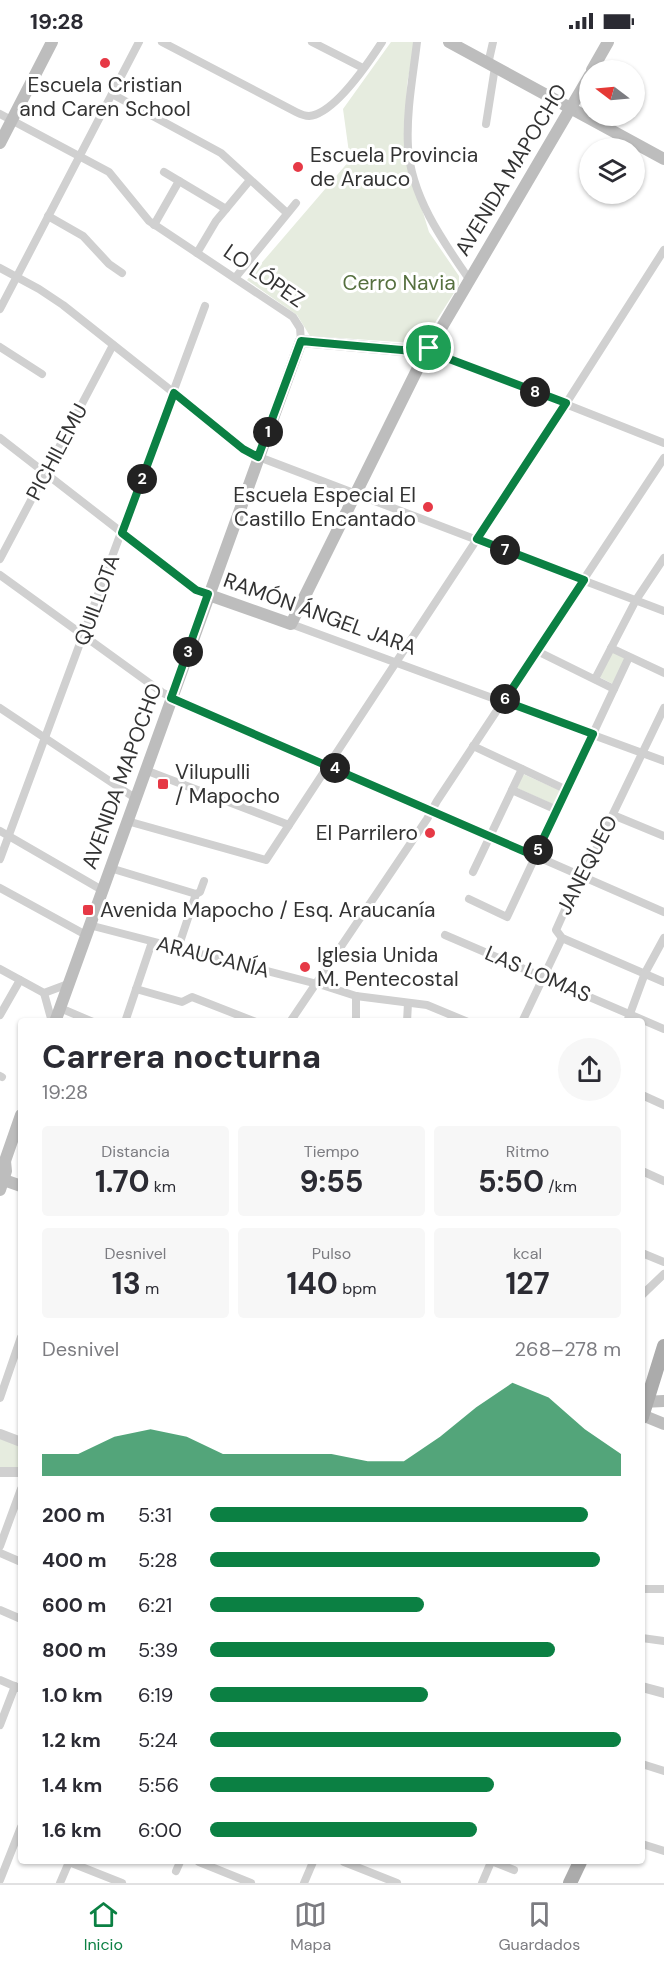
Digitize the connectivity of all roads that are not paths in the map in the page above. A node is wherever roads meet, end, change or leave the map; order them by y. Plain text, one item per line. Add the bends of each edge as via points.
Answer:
1 (52, 42) edge
2 (139, 42) edge
3 (162, 42) edge
4 (312, 42) edge
5 (382, 42) edge
6 (417, 42) edge
7 (449, 42) edge
8 (493, 42) edge
9 (608, 42) edge
10 (598, 60) edge
11 (491, 65) junction
12 (363, 68) junction
13 (112, 94) junction
14 (579, 94) edge
15 (571, 108) junction
16 (0, 114) edge
17 (12, 120) junction
18 (486, 124) dead end
19 (0, 143) edge
20 (80, 155) junction
21 (664, 159) edge
22 (164, 172) dead end
23 (250, 180) junction
24 (179, 181) junction
25 (296, 203) dead end
26 (226, 209) junction
27 (287, 213) junction
28 (48, 216) junction
29 (154, 225) junction
30 (664, 250) edge
31 (197, 253) junction
32 (0, 268) edge
33 (122, 273) dead end
34 (16, 277) junction
35 (235, 278) junction
36 (469, 279) junction
37 (205, 306) dead end
38 (0, 309) edge
39 (301, 341) junction
40 (113, 345) junction
41 (0, 347) edge
42 (429, 348) junction
43 (413, 351) junction
44 (419, 366) junction
45 (42, 374) dead end
46 (174, 393) junction
47 (566, 403) junction
48 (0, 438) edge
49 (664, 443) edge
50 (258, 457) junction
51 (664, 458) edge
52 (45, 474) junction
53 (355, 494) junction
54 (122, 533) junction
55 (477, 539) junction
56 (664, 558) edge
57 (0, 559) edge
58 (0, 575) edge
59 (584, 580) junction
60 (208, 594) junction
61 (636, 600) junction
62 (664, 611) edge
63 (291, 624) junction
64 (84, 636) junction
65 (611, 648) junction
66 (537, 651) junction
67 (629, 657) junction
68 (396, 662) junction
69 (664, 673) edge
70 (595, 679) junction
71 (614, 688) junction
72 (171, 698) junction
73 (504, 701) junction
74 (0, 708) edge
75 (664, 708) edge
76 (593, 734) junction
77 (46, 738) junction
78 (473, 746) junction
79 (642, 752) junction
80 (664, 761) edge
81 (328, 765) junction
82 (522, 769) junction
83 (145, 770) junction
84 (512, 790) junction
85 (567, 790) junction
86 (135, 798) junction
87 (432, 810) junction
88 (557, 810) junction
89 (613, 815) junction
90 (127, 821) junction
91 (289, 825) junction
92 (0, 831) edge
93 (9, 836) junction
94 (489, 836) junction
95 (664, 836) edge
96 (535, 856) junction
97 (0, 860) edge
98 (110, 868) junction
99 (472, 872) dead end
100 (582, 876) junction
101 (204, 881) dead end
102 (0, 888) edge
103 (102, 890) junction
104 (196, 894) junction
105 (469, 898) dead end
106 (664, 912) edge
107 (87, 930) junction
108 (445, 935) dead end
109 (562, 938) junction
110 (664, 938) edge
111 (152, 942) junction
112 (178, 948) junction
113 (0, 969) edge
114 (645, 974) junction
115 (544, 977) junction
116 (20, 980) junction
117 (664, 982) edge
118 (316, 983) junction
119 (68, 984) junction
120 (136, 989) junction
121 (44, 993) junction
122 (356, 996) junction
123 (4, 999) edge
124 (408, 1002) junction
125 (60, 1008) junction
126 (0, 1015) edge
127 (52, 1018) edge
128 (55, 1018) edge
129 (84, 1018) edge
130 (126, 1018) edge
131 (245, 1018) edge
132 (293, 1018) edge
133 (356, 1018) edge
134 (407, 1018) edge
135 (458, 1018) edge
136 (524, 1018) edge
137 (628, 1018) edge
138 (645, 1023) edge
139 (664, 1029) edge
140 (645, 1096) edge
141 (664, 1105) edge
142 (17, 1140) edge
143 (645, 1172) edge
144 (2, 1174) edge
145 (664, 1181) edge
146 (18, 1184) edge
147 (645, 1254) edge
148 (664, 1262) edge
149 (664, 1274) edge
150 (645, 1292) edge
151 (18, 1346) edge
152 (664, 1346) edge
153 (0, 1398) edge
154 (645, 1398) edge
155 (645, 1401) edge
156 (664, 1401) edge
157 (645, 1417) edge
158 (664, 1424) edge
159 (0, 1434) edge
160 (18, 1441) edge
161 (0, 1472) edge
162 (18, 1472) edge
163 (18, 1506) edge
164 (0, 1546) edge
165 (0, 1553) edge
166 (18, 1561) edge
167 (645, 1589) edge
168 (664, 1589) edge
169 (0, 1610) edge
170 (18, 1618) edge
171 (645, 1638) edge
172 (664, 1641) edge
173 (0, 1680) edge
174 (18, 1688) edge
175 (645, 1688) edge
176 (664, 1693) edge
177 (0, 1725) edge
178 (645, 1765) edge
179 (664, 1771) edge
180 (18, 1835) edge
181 (645, 1845) edge
182 (664, 1851) edge
183 (68, 1864) edge
184 (74, 1864) edge
185 (179, 1864) edge
186 (205, 1864) edge
187 (312, 1864) edge
188 (349, 1864) edge
189 (492, 1864) edge
190 (499, 1864) edge
191 (579, 1864) edge
192 (514, 1869) dead end
193 (176, 1871) dead end
194 (0, 1880) edge
195 (574, 1882) edge
196 (6, 1883) edge
197 (60, 1883) edge
198 (122, 1883) edge
199 (251, 1883) edge
200 (304, 1883) edge
201 (397, 1883) edge
202 (482, 1883) edge

1 - 17 main road
2 - 13 street
3 - 12 street via 306,116 336,101
4 - 12 street
5 - 12 street
6 - 36 street via 409,117 410,159 432,221
7 - 11 main road
8 - 11 street
9 - 10 main road, AVENIDA MAPOCHO
11 - 15 main road
11 - 18 street
13 - 20 street
13 - 23 street via 221,153
14 - 15 main road, AVENIDA MAPOCHO
15 - 21 main road
15 - 36 main road, AVENIDA MAPOCHO
16 - 17 street, LO LÓPEZ
17 - 19 main road
17 - 20 street, LO LÓPEZ
20 - 28 street
20 - 29 street, LO LÓPEZ via 114,177
22 - 24 street
23 - 26 street
23 - 27 street
24 - 26 street
24 - 29 street
25 - 27 street
26 - 31 street
27 - 35 street
28 - 33 street via 83,236
28 - 34 street
29 - 31 street, LO LÓPEZ
30 - 47 street
31 - 35 street, LO LÓPEZ
32 - 34 street
34 - 38 street
34 - 40 street via 49,296
35 - 39 street, LO LÓPEZ via 293,317 300,328
36 - 42 main road, AVENIDA MAPOCHO
37 - 46 street, QUILLOTA
39 - 43 main road, LO LÓPEZ
39 - 50 main road, AVENIDA MAPOCHO
40 - 46 street
40 - 52 street, PICHILEMU
41 - 45 street
42 - 43 main road, LO LÓPEZ
42 - 44 main road, AVENIDA MAPOCHO
42 - 47 street
43 - 44 main road
44 - 53 main road, AVENIDA MAPOCHO
46 - 50 street
46 - 54 street, QUILLOTA
47 - 49 street
47 - 55 street
48 - 52 street, RAMÓN ÁNGEL JARA
50 - 53 street
50 - 60 main road, AVENIDA MAPOCHO
51 - 59 street
52 - 54 street, RAMÓN ÁNGEL JARA
52 - 57 street, PICHILEMU
53 - 55 street
53 - 63 main road, AVENIDA MAPOCHO
54 - 60 street, RAMÓN ÁNGEL JARA via 196,590
54 - 64 street, QUILLOTA
55 - 59 street
55 - 68 street
56 - 61 street
58 - 64 street
59 - 61 street
59 - 66 street
60 - 63 main road, RAMÓN ÁNGEL JARA
60 - 72 main road, AVENIDA MAPOCHO
61 - 62 street
61 - 65 street
63 - 68 street, RAMÓN ÁNGEL JARA
64 - 72 street
64 - 77 street, QUILLOTA
65 - 67 street
65 - 70 street
66 - 70 street
66 - 73 street
67 - 69 street
67 - 71 street
68 - 73 street, RAMÓN ÁNGEL JARA
68 - 81 street
70 - 71 street
71 - 76 street
72 - 81 street
72 - 83 main road, AVENIDA MAPOCHO
73 - 76 street, RAMÓN ÁNGEL JARA
73 - 78 street
74 - 77 street
75 - 79 street, JANEQUEO
76 - 79 street, RAMÓN ÁNGEL JARA
76 - 85 street
77 - 86 street
77 - 93 street, QUILLOTA
78 - 82 street
78 - 87 street
79 - 80 street, RAMÓN ÁNGEL JARA
79 - 89 street, JANEQUEO
81 - 87 street
81 - 91 street
82 - 84 street
82 - 85 street
83 - 86 main road, AVENIDA MAPOCHO
83 - 91 street
84 - 88 street
84 - 94 street
85 - 88 street
86 - 90 main road, AVENIDA MAPOCHO
87 - 94 street
87 - 118 street
88 - 96 street
89 - 95 street
89 - 100 street, JANEQUEO
90 - 91 street via 266,860
90 - 98 main road, AVENIDA MAPOCHO
92 - 93 street
93 - 97 street, QUILLOTA
93 - 103 street
94 - 96 street
94 - 99 street
96 - 100 street
96 - 105 street via 507,917
98 - 103 main road, AVENIDA MAPOCHO
98 - 104 street
100 - 106 street
100 - 109 street, JANEQUEO via 556,927
101 - 104 street
102 - 107 street, ARAUCANÍA
103 - 107 main road, AVENIDA MAPOCHO
104 - 112 street
107 - 111 street, ARAUCANÍA
107 - 119 main road, AVENIDA MAPOCHO
108 - 115 street, LAS LOMAS
109 - 114 street
109 - 115 street, JANEQUEO
110 - 114 street
111 - 112 street, ARAUCANÍA
111 - 120 street
112 - 118 street, ARAUCANÍA
113 - 116 street
114 - 117 street
114 - 137 street
115 - 136 street, JANEQUEO
115 - 137 street, LAS LOMAS
116 - 121 street
116 - 123 street
118 - 122 street, ARAUCANÍA
118 - 132 street
119 - 121 street
119 - 125 main road, AVENIDA MAPOCHO
120 - 130 street
120 - 131 street via 182,1002 192,998
121 - 127 street
122 - 124 street, ARAUCANÍA
122 - 133 street
123 - 126 street
124 - 134 street
124 - 135 street, ARAUCANÍA
125 - 128 main road, AVENIDA MAPOCHO
125 - 129 street
138 - 139 street, LAS LOMAS
140 - 141 street
142 - 144 main road
143 - 145 street
144 - 146 main road
147 - 148 street
149 - 150 street
151 - 153 street
152 - 154 main road
155 - 156 main road
157 - 158 main road
159 - 160 street
161 - 162 street
163 - 164 street
165 - 166 street
167 - 168 street
169 - 170 street
171 - 172 street
173 - 174 street
174 - 177 street
175 - 176 street
178 - 179 street
180 - 194 street
181 - 182 street
183 - 197 street
184 - 198 street
185 - 193 street
186 - 199 street
187 - 200 street
188 - 201 street
189 - 202 street
190 - 192 street
191 - 195 main road
194 - 196 street

